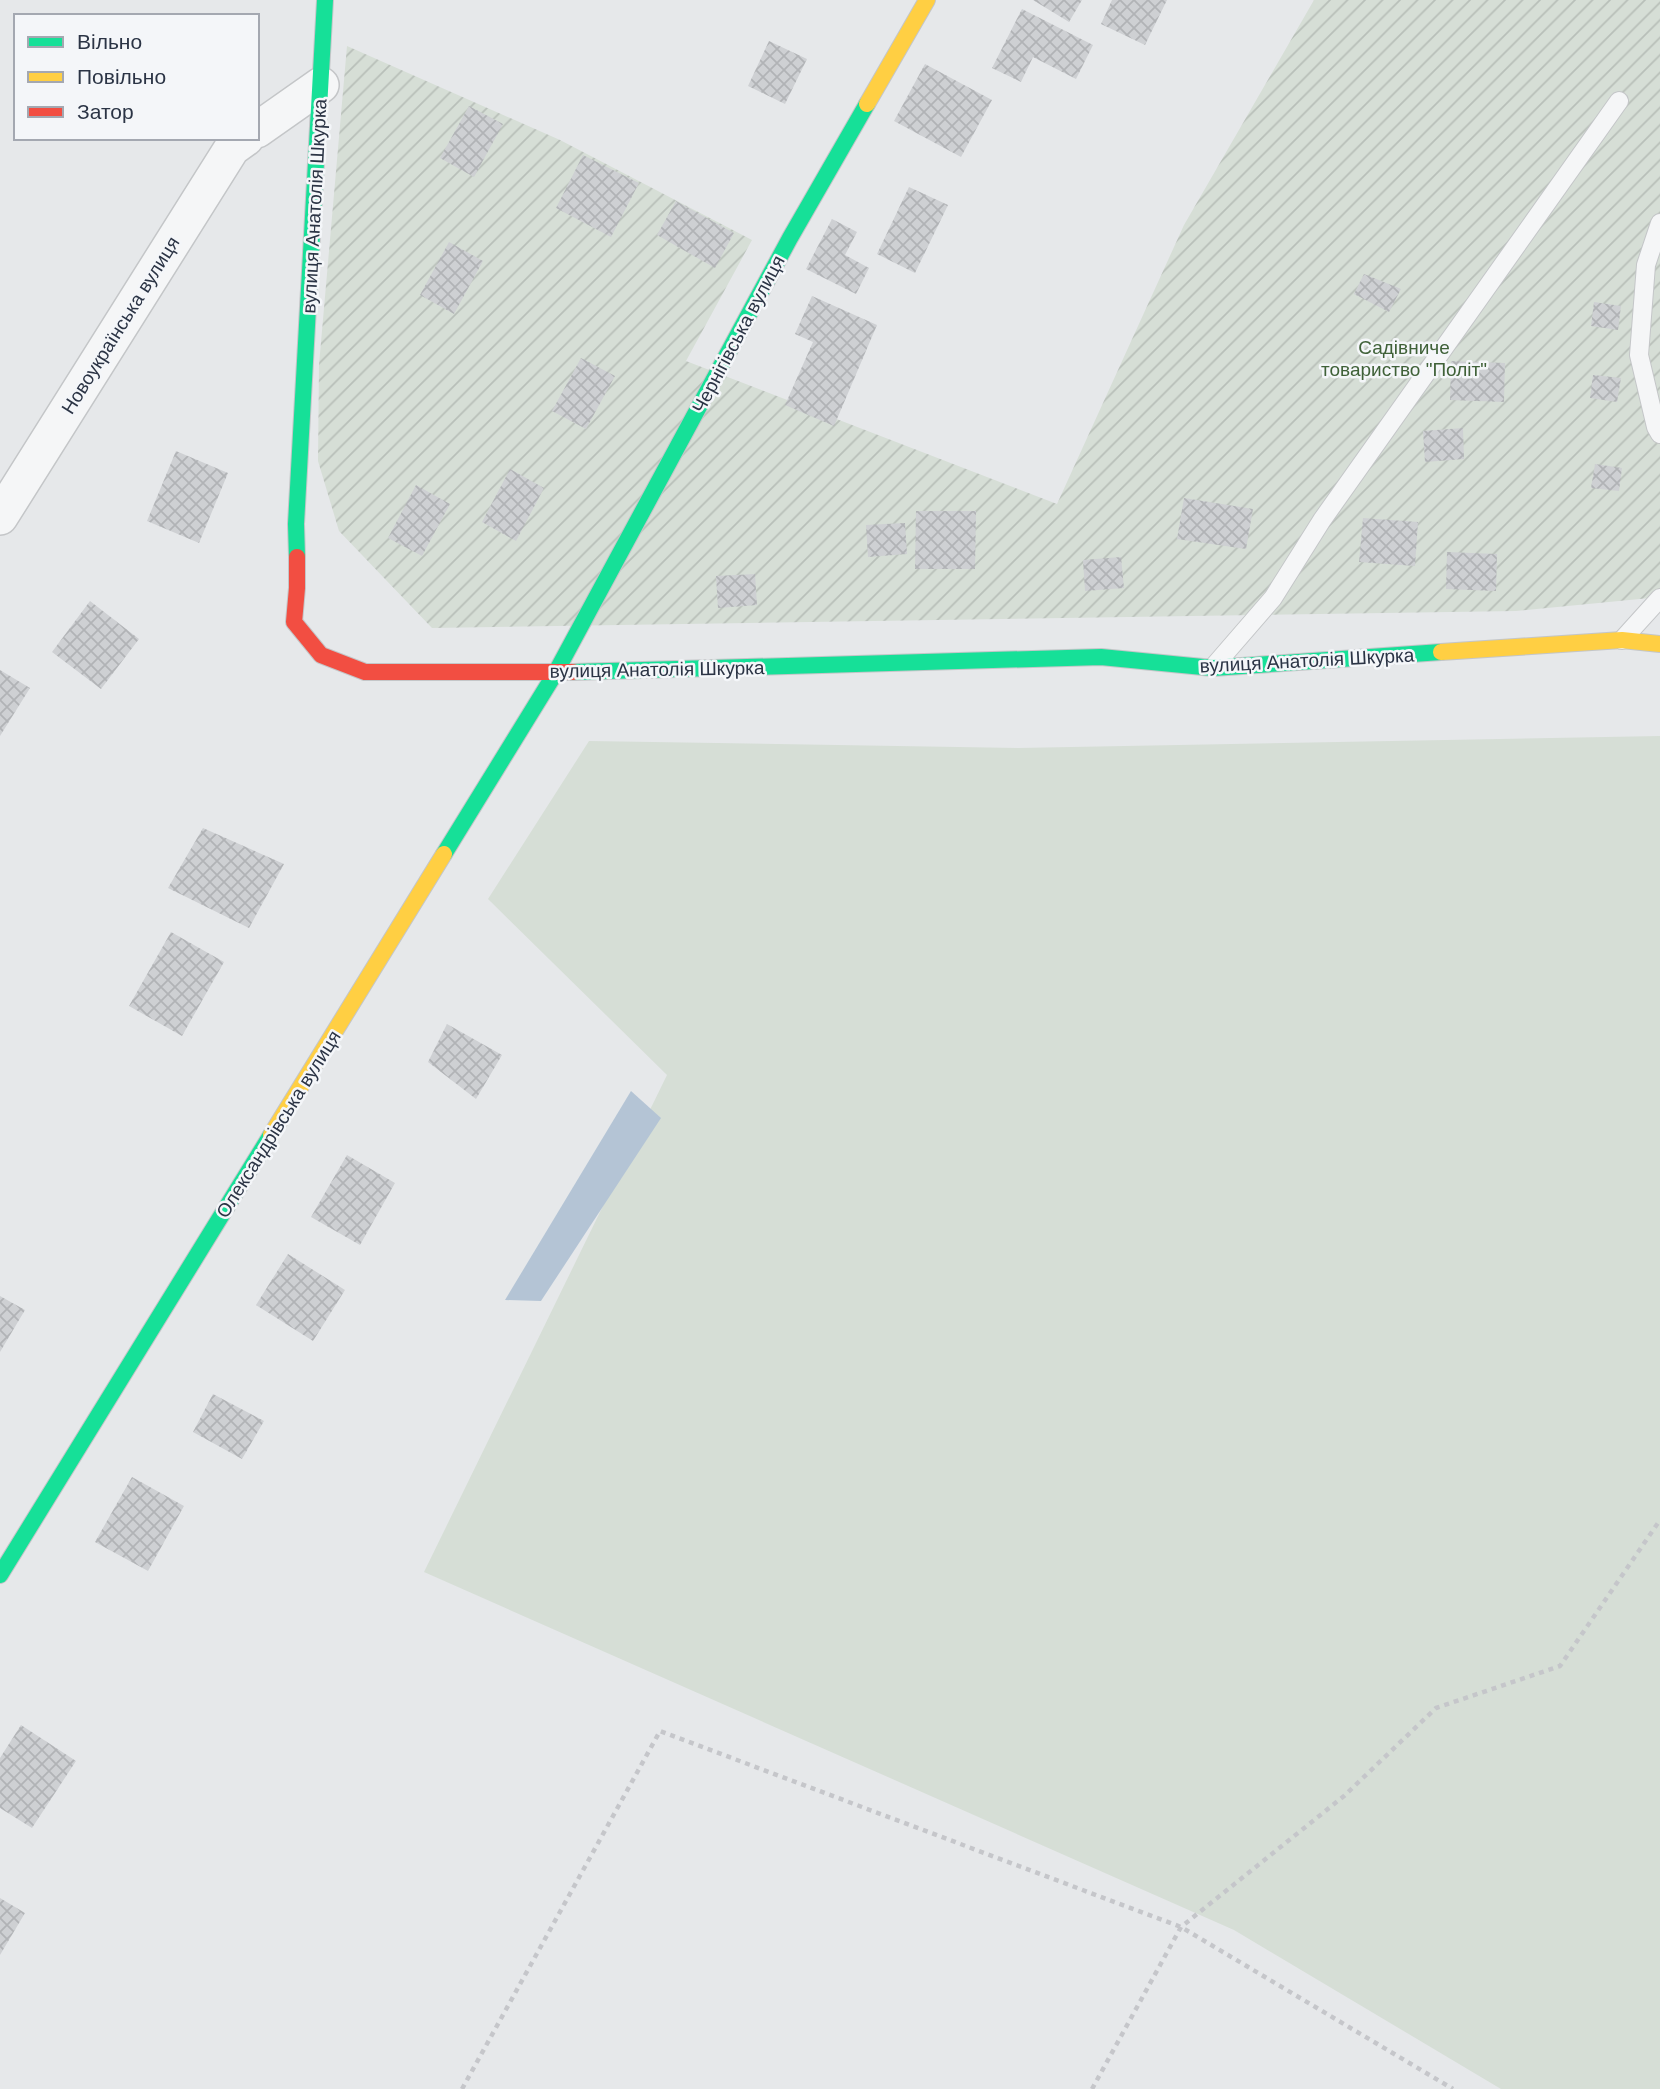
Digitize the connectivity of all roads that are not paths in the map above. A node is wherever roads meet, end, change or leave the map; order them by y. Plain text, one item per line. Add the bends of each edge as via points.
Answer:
1 (325, 0) edge
2 (927, 0) edge
3 (321, 85) junction
4 (1619, 101) dead end
5 (259, 129) edge
6 (243, 140) edge
7 (1660, 223) edge
8 (1660, 435) edge
9 (0, 517) edge
10 (1660, 598) edge
11 (1622, 640) junction
12 (1660, 643) edge
13 (1213, 668) junction
14 (556, 672) junction
15 (0, 1575) edge

1 - 3 street, вулиця Анатолія Шкурка
2 - 14 street, Чернігівська вулиця via 790,238
3 - 5 street
3 - 14 street, вулиця Анатолія Шкурка via 294,622 321,655 365,672
4 - 13 lane via 1330,508 1273,598
6 - 9 street, Новоукраїнська вулиця via 232,148
7 - 8 lane via 1646,265 1639,355
10 - 11 lane
11 - 12 street, вулиця Анатолія Шкурка
11 - 13 street, вулиця Анатолія Шкурка
13 - 14 street, вулиця Анатолія Шкурка via 1101,657
14 - 15 street, Олександрівська вулиця

